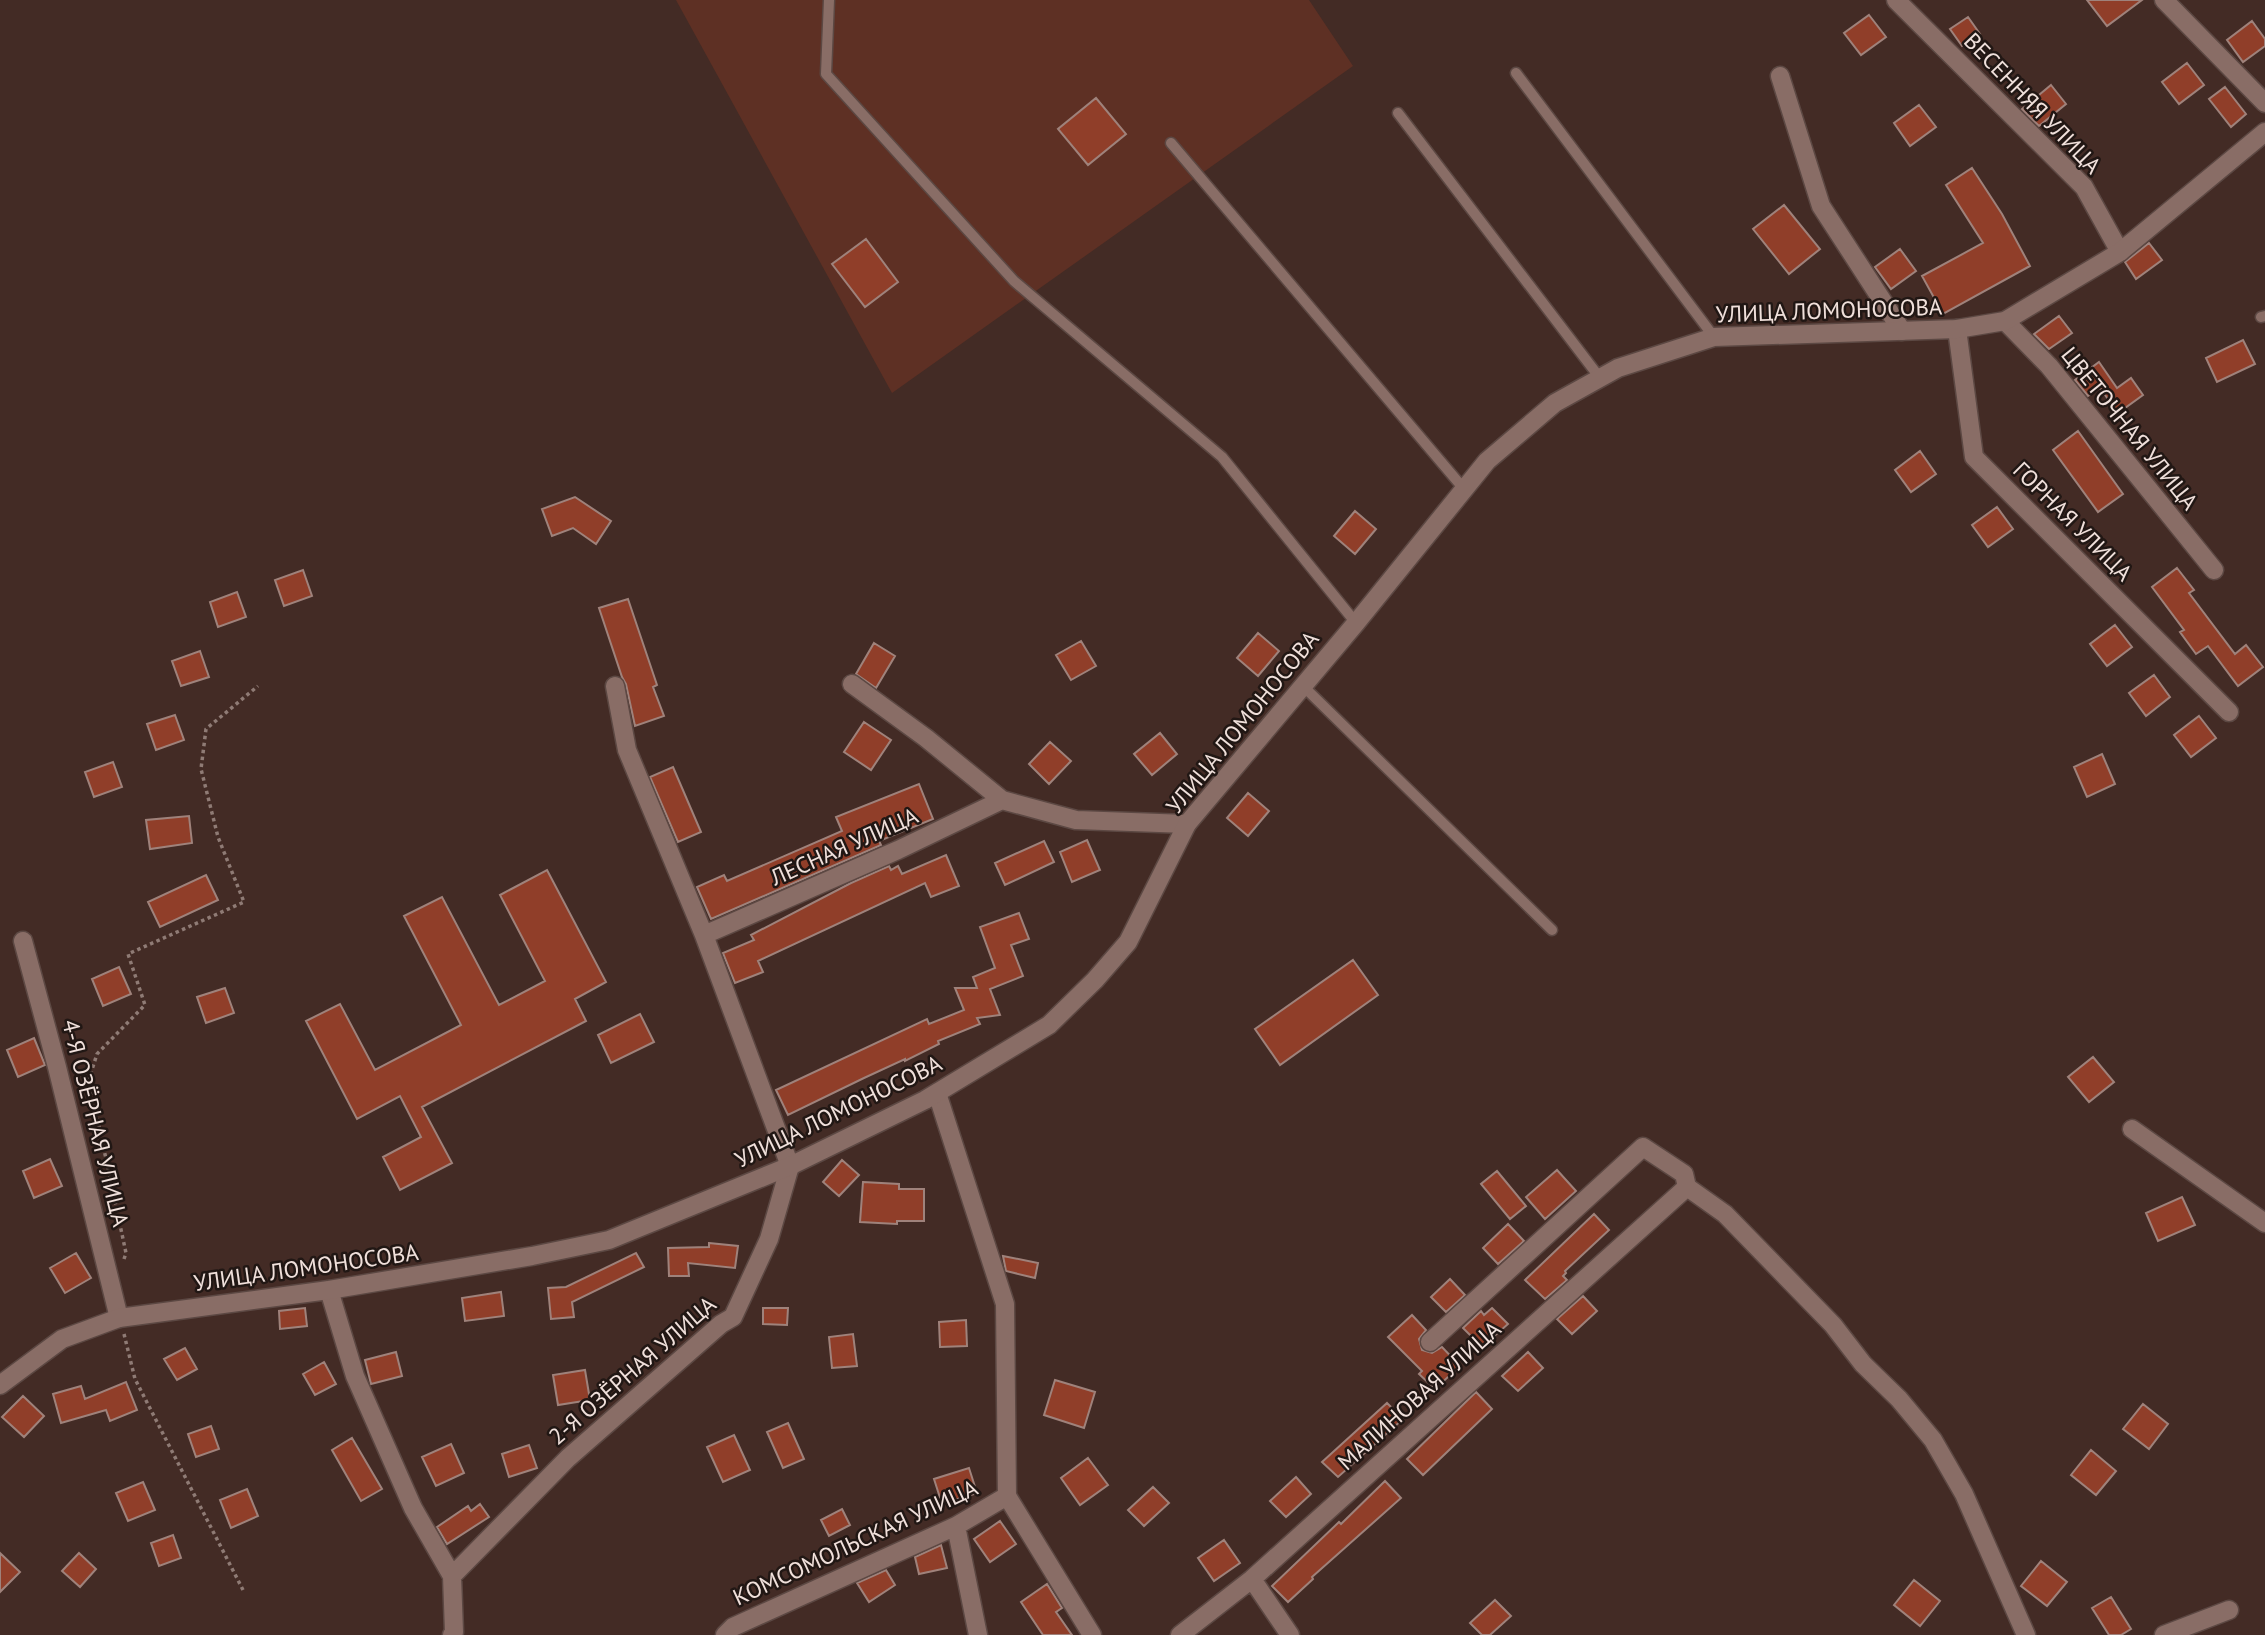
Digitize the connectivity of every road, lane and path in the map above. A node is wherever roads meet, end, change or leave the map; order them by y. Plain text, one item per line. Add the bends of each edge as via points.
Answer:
1 (830, 0) edge
2 (1896, 0) edge
3 (2164, 0) edge
4 (1516, 73) dead end
5 (1780, 76) dead end
6 (2265, 103) edge
7 (1398, 113) dead end
8 (2265, 132) edge
9 (1171, 143) dead end
10 (2120, 252) junction
11 (2005, 321) junction
12 (1957, 329) junction
13 (1902, 331) junction
14 (1714, 337) junction
15 (1600, 378) junction
16 (1464, 489) junction
17 (2214, 569) dead end
18 (1356, 623) junction
19 (852, 684) dead end
20 (1302, 685) junction
21 (258, 686) dead end
22 (615, 686) dead end
23 (2229, 712) dead end
24 (1002, 800) junction
25 (1187, 824) junction
26 (1552, 930) dead end
27 (704, 935) junction
28 (23, 941) dead end
29 (937, 1093) junction
30 (2132, 1129) dead end
31 (790, 1166) junction
32 (1687, 1187) junction
33 (2265, 1223) edge
34 (329, 1290) junction
35 (113, 1291) junction
36 (119, 1318) junction
37 (1430, 1342) dead end
38 (2, 1380) edge
39 (1007, 1496) junction
40 (956, 1525) junction
41 (452, 1576) junction
42 (1252, 1579) junction
43 (243, 1590) dead end
44 (2228, 1610) dead end
45 (452, 1635) edge
46 (725, 1635) edge
47 (978, 1635) edge
48 (1091, 1635) edge
49 (1180, 1635) edge
50 (1290, 1635) edge
51 (2026, 1635) edge
52 (2164, 1635) edge

1 - 18 lane via 826,74 1014,281 1222,457
2 - 10 street, ВЕСЕННЯЯ УЛИЦА via 2084,187
3 - 6 street
4 - 14 lane
5 - 13 street via 1821,206
7 - 15 lane
8 - 10 street, УЛИЦА ЛОМОНОСОВА
9 - 16 lane
10 - 11 street, УЛИЦА ЛОМОНОСОВА
11 - 12 street, УЛИЦА ЛОМОНОСОВА
11 - 17 street, ЦВЕТОЧНАЯ УЛИЦА via 2049,366
12 - 13 street, УЛИЦА ЛОМОНОСОВА
12 - 23 street, ГОРНАЯ УЛИЦА via 1974,457
13 - 14 street, УЛИЦА ЛОМОНОСОВА
14 - 15 street, УЛИЦА ЛОМОНОСОВА
15 - 16 street, УЛИЦА ЛОМОНОСОВА via 1555,403 1488,461
16 - 18 street, УЛИЦА ЛОМОНОСОВА
18 - 20 street, УЛИЦА ЛОМОНОСОВА
19 - 24 street
20 - 25 street, УЛИЦА ЛОМОНОСОВА
20 - 26 lane
21 - 35 path via 206,729 201,769 218,837 244,902 128,954 145,1005 97,1054 89,1079 126,1253
22 - 27 street via 626,750
24 - 25 street via 1076,820
24 - 27 street, ЛЕСНАЯ УЛИЦА
25 - 29 street, УЛИЦА ЛОМОНОСОВА via 1128,942 1095,980 1049,1025
27 - 31 street
28 - 35 street, 4-Я ОЗЁРНАЯ УЛИЦА
29 - 31 street, УЛИЦА ЛОМОНОСОВА
29 - 39 street via 1005,1304
30 - 33 street
31 - 34 street, УЛИЦА ЛОМОНОСОВА via 609,1240
31 - 41 street, 2-Я ОЗЁРНАЯ УЛИЦА via 769,1239 733,1317 568,1458
32 - 37 street via 1684,1174 1643,1147
32 - 42 street, МАЛИНОВАЯ УЛИЦА
32 - 51 street via 1725,1214 1833,1325 1933,1440 1964,1494
34 - 36 street, УЛИЦА ЛОМОНОСОВА
34 - 41 street via 359,1385 413,1508
35 - 36 street, 4-Я ОЗЁРНАЯ УЛИЦА
36 - 38 street, УЛИЦА ЛОМОНОСОВА via 62,1339
36 - 43 path via 135,1379
39 - 40 street, КОМСОМОЛЬСКАЯ УЛИЦА
39 - 48 street
40 - 46 street, КОМСОМОЛЬСКАЯ УЛИЦА via 733,1626
40 - 47 street
41 - 45 street
42 - 49 street, МАЛИНОВАЯ УЛИЦА
42 - 50 street
44 - 52 street

